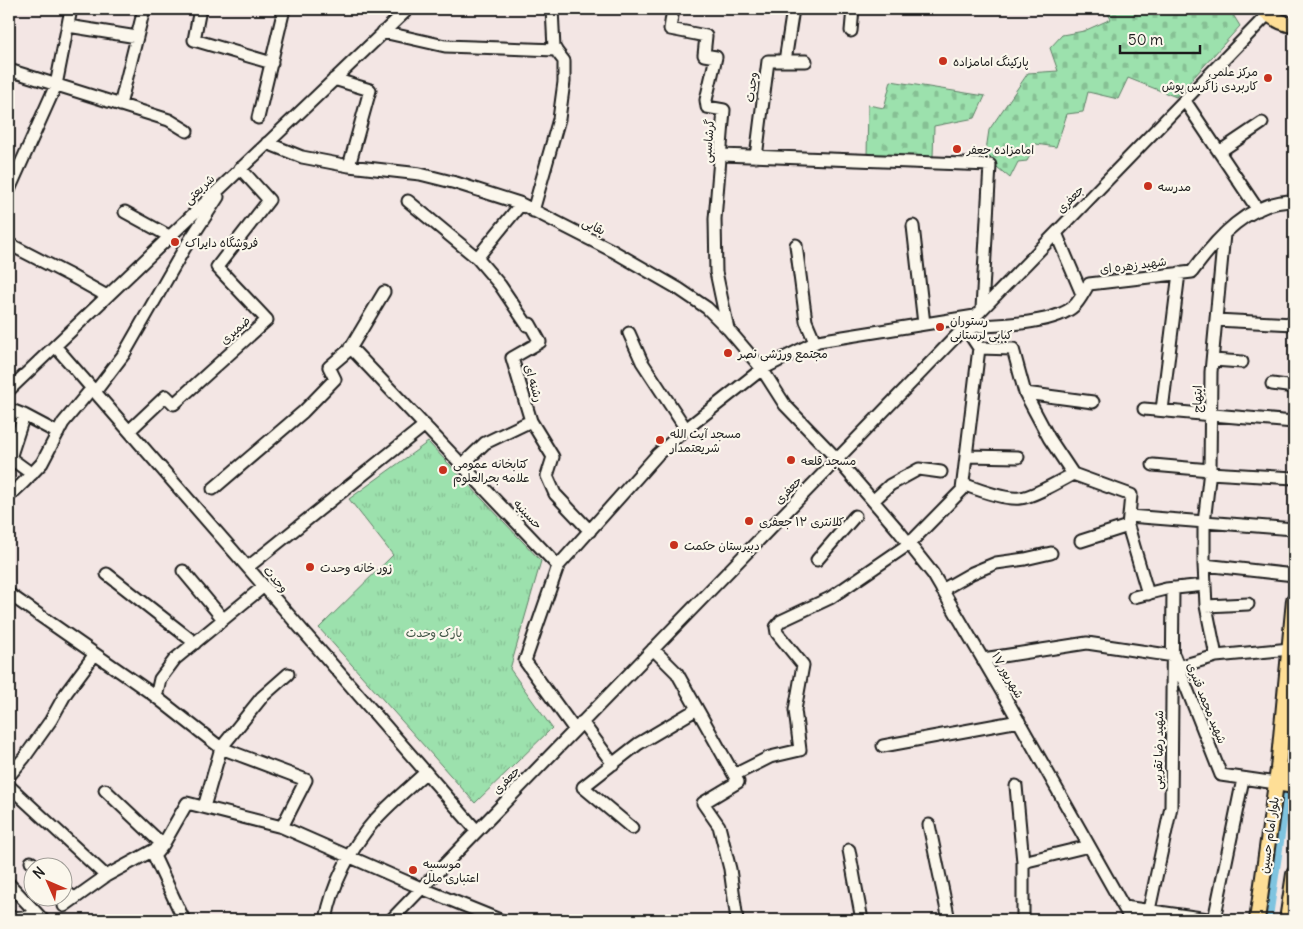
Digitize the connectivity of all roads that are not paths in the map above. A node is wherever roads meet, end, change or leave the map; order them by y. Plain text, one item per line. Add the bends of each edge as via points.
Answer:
1 (72, 9) edge
2 (144, 9) edge
3 (200, 9) edge
4 (284, 9) edge
5 (408, 9) edge
6 (552, 9) edge
7 (674, 9) edge
8 (792, 9) edge
9 (853, 9) edge
10 (1264, 10) edge
11 (1294, 25) edge
12 (68, 26) junction
13 (851, 31) dead end
14 (383, 32) junction
15 (137, 37) junction
16 (556, 50) junction
17 (785, 61) junction
18 (806, 61) dead end
19 (272, 63) junction
20 (9, 70) edge
21 (334, 79) junction
22 (56, 85) junction
23 (1184, 100) junction
24 (120, 105) junction
25 (258, 118) dead end
26 (1262, 123) dead end
27 (187, 131) dead end
28 (267, 144) junction
29 (1219, 152) junction
30 (721, 155) junction
31 (756, 157) junction
32 (349, 166) junction
33 (240, 168) junction
34 (229, 179) junction
35 (9, 190) edge
36 (408, 200) dead end
37 (1294, 201) edge
38 (521, 204) junction
39 (1258, 210) junction
40 (533, 211) junction
41 (125, 212) dead end
42 (913, 226) dead end
43 (1056, 233) junction
44 (1224, 234) junction
45 (169, 236) junction
46 (9, 244) edge
47 (796, 245) dead end
48 (477, 258) junction
49 (1179, 273) junction
50 (384, 292) dead end
51 (1082, 294) junction
52 (107, 296) junction
53 (979, 313) junction
54 (1216, 320) junction
55 (924, 324) junction
56 (1294, 324) edge
57 (965, 328) junction
58 (728, 329) junction
59 (629, 333) dead end
60 (815, 342) junction
61 (55, 346) junction
62 (350, 348) junction
63 (979, 348) junction
64 (1213, 360) junction
65 (1242, 362) dead end
66 (762, 369) junction
67 (1272, 384) dead end
68 (1294, 387) edge
69 (9, 390) edge
70 (94, 390) junction
71 (1025, 393) junction
72 (1093, 402) dead end
73 (9, 409) edge
74 (1144, 409) dead end
75 (1162, 410) junction
76 (24, 415) junction
77 (1210, 415) junction
78 (531, 421) junction
79 (1294, 422) edge
80 (425, 425) junction
81 (686, 429) junction
82 (130, 431) junction
83 (58, 433) junction
84 (967, 456) junction
85 (1018, 457) dead end
86 (837, 459) junction
87 (462, 464) junction
88 (1153, 465) dead end
89 (941, 472) dead end
90 (1209, 472) junction
91 (32, 474) junction
92 (1073, 474) junction
93 (1294, 478) edge
94 (963, 484) junction
95 (213, 489) dead end
96 (9, 496) edge
97 (873, 501) junction
98 (855, 516) dead end
99 (1129, 522) junction
100 (1204, 523) junction
101 (1294, 529) edge
102 (590, 531) junction
103 (1081, 541) dead end
104 (909, 544) junction
105 (1051, 553) dead end
106 (817, 560) dead end
107 (1204, 565) junction
108 (558, 566) junction
109 (248, 567) junction
110 (182, 571) dead end
111 (107, 574) dead end
112 (1294, 575) edge
113 (1205, 585) junction
114 (264, 586) junction
115 (1173, 588) junction
116 (942, 590) junction
117 (9, 594) edge
118 (1148, 594) junction
119 (1134, 597) dead end
120 (1294, 600) edge
121 (1248, 604) dead end
122 (1206, 606) junction
123 (223, 619) junction
124 (195, 643) junction
125 (653, 649) junction
126 (1290, 649) junction
127 (95, 654) junction
128 (1216, 656) junction
129 (983, 659) junction
130 (1176, 662) junction
131 (288, 674) dead end
132 (156, 697) junction
133 (697, 709) junction
134 (1018, 721) junction
135 (578, 726) junction
136 (883, 746) dead end
137 (221, 748) junction
138 (613, 764) junction
139 (426, 772) junction
140 (1294, 772) edge
141 (734, 775) junction
142 (9, 776) edge
143 (1277, 776) junction
144 (1243, 779) junction
145 (9, 786) edge
146 (1016, 786) dead end
147 (1294, 786) edge
148 (105, 790) dead end
149 (204, 807) junction
150 (929, 825) dead end
151 (282, 827) junction
152 (632, 828) dead end
153 (477, 831) junction
154 (163, 845) junction
155 (1089, 846) junction
156 (849, 850) dead end
157 (348, 857) junction
158 (1022, 862) junction
159 (106, 876) junction
160 (1294, 880) edge
161 (9, 884) edge
162 (421, 888) junction
163 (74, 898) edge
164 (1124, 907) junction
165 (1149, 910) junction
166 (1023, 915) dead end
167 (9, 918) edge
168 (41, 918) edge
169 (184, 920) edge
170 (326, 920) edge
171 (390, 920) edge
172 (500, 920) edge
173 (737, 920) edge
174 (862, 920) edge
175 (949, 920) edge
176 (1131, 920) edge
177 (1215, 920) edge
178 (1257, 920) edge
179 (1287, 920) edge

1 - 12 street
2 - 15 street
3 - 19 street via 194,40
4 - 19 street
5 - 14 street, شریعتی
6 - 16 street
7 - 30 street, گرشاسبی via 670,30 706,36 704,55 716,57 706,100 707,107 724,110
8 - 17 street
9 - 13 street
10 - 11 main road via 1274,19
10 - 23 street, جعفری
12 - 15 street
12 - 22 street
14 - 16 street via 445,46
14 - 21 street, شریعتی
15 - 24 street
16 - 40 street via 564,61 559,119
17 - 18 street
17 - 31 street, وحدت via 768,61
19 - 25 street
20 - 22 street
21 - 28 street, شریعتی
21 - 32 street via 370,90
22 - 24 street
22 - 35 street
23 - 29 street
23 - 43 street, جعفری
24 - 27 street via 169,120
26 - 29 street
28 - 32 street, بقایی via 302,157
28 - 33 street, شریعتی
29 - 39 street
30 - 31 street
30 - 58 street, گرشاسبی via 715,219 716,272
31 - 53 street via 990,165
32 - 38 street, بقایی via 420,174
33 - 34 street, شریعتی
33 - 82 street, ضمیری via 269,200 218,267 267,320 174,404 166,396
34 - 45 street, شریعتی
34 - 70 street via 184,249 124,354
36 - 48 street
37 - 39 street, شهید زهره ای
38 - 40 street, بقایی
38 - 48 street
39 - 44 street, شهید زهره ای
40 - 58 street, بقایی via 613,251 679,290 706,308
41 - 45 street
42 - 55 street
43 - 51 street
43 - 53 street, جعفری
44 - 49 street, شهید زهره ای via 1212,244 1192,272
44 - 54 street, ابتهاج
45 - 52 street, شریعتی
46 - 52 street
47 - 60 street via 806,321
48 - 78 street, رشنه ای via 527,325 530,324 540,342 512,358
49 - 51 street, شهید زهره ای via 1089,284
49 - 75 street
50 - 62 street
51 - 57 street, شهید زهره ای via 1075,306 1064,313 1036,321
52 - 61 street, شریعتی
53 - 55 street
53 - 57 street, جعفری
54 - 56 street
54 - 64 street, ابتهاج
55 - 60 street
57 - 63 street
57 - 86 street, جعفری
58 - 66 street, بقایی
59 - 81 street via 642,362
60 - 66 street
61 - 69 street, شریعتی
61 - 70 street, وحدت
62 - 80 street, حسینیه
62 - 95 street via 329,367 335,379
63 - 71 street via 1013,349
63 - 84 street
64 - 65 street
64 - 77 street, ابتهاج
66 - 81 street
66 - 86 street, بقایی via 785,405
67 - 68 street
70 - 82 street, وحدت
70 - 83 street via 63,423
71 - 72 street
71 - 92 street
73 - 76 street
74 - 75 street
75 - 77 street
76 - 83 street
76 - 91 street via 10,458
77 - 79 street
77 - 90 street, ابتهاج
78 - 87 street via 485,443
78 - 102 street, رشنه ای via 553,457 547,476 555,494
80 - 87 street, حسینیه
80 - 109 street
81 - 102 street via 658,454
82 - 109 street, وحدت
83 - 91 street via 42,463
84 - 85 street
84 - 94 street
86 - 97 street, ۱۷ شهریور
86 - 125 street, جعفری
87 - 108 street, حسینیه
88 - 90 street
89 - 97 street via 919,469 890,485
90 - 93 street
90 - 100 street, ابتهاج
91 - 96 street
92 - 94 street via 1020,498 989,493
92 - 99 street via 1131,495
94 - 104 street via 962,490
97 - 104 street, ۱۷ شهریور
98 - 106 street
99 - 100 street
99 - 103 street
99 - 118 street
100 - 101 street
100 - 107 street, ابتهاج
102 - 108 street
104 - 116 street, ۱۷ شهریور
104 - 141 street via 830,598 781,621 776,627 777,633 803,664 795,710 800,750 770,757
105 - 116 street via 996,563 972,572
107 - 112 street
107 - 113 street, ابتهاج
108 - 135 street via 525,662
109 - 114 street, وحدت
110 - 123 street
111 - 124 street
113 - 115 street
113 - 122 street, ابتهاج
114 - 123 street
114 - 139 street, وحدت
115 - 118 street
115 - 130 street, شهید رضا تقریبی
116 - 129 street, ۱۷ شهریور
117 - 127 street
118 - 119 street
120 - 126 main road, بلوار امام حسین
121 - 122 street
122 - 128 street, ابتهاج
123 - 124 street
124 - 132 street via 175,659 160,680
125 - 133 street via 677,673
125 - 135 street, جعفری
126 - 128 street
126 - 143 main road, بلوار امام حسین
127 - 132 street
127 - 142 street
128 - 130 street
129 - 130 street, شهید محمد قنبری via 1087,643
129 - 134 street, ۱۷ شهریور
130 - 144 street, شهید محمد قنبری via 1220,775
130 - 165 street, شهید رضا تقریبی via 1171,807
131 - 137 street via 262,697
132 - 137 street
133 - 138 street via 638,744
133 - 141 street
134 - 136 street
134 - 155 street, ۱۷ شهریور
135 - 138 street
135 - 153 street, جعفری
137 - 149 street
137 - 151 street via 306,780
138 - 152 street via 583,787
139 - 153 street, وحدت
139 - 157 street via 375,820
140 - 143 main road
141 - 173 street via 738,782 702,803 719,826 730,869
143 - 144 street, شهید محمد قنبری
143 - 147 main road
143 - 178 main road, بلوار امام حسین
144 - 177 street
145 - 159 street
146 - 158 street
148 - 154 street
149 - 151 street
149 - 154 street via 187,803
150 - 175 street
151 - 157 street
153 - 162 street, جعفری
154 - 159 street
154 - 169 street via 154,856
155 - 158 street
155 - 164 street, ۱۷ شهریور
156 - 174 street
157 - 162 street
157 - 170 street
158 - 166 street
159 - 163 street
160 - 179 main road
161 - 168 street
162 - 171 street, جعفری
162 - 172 street
164 - 165 street
164 - 176 street, ۱۷ شهریور
165 - 177 street
167 - 168 street

